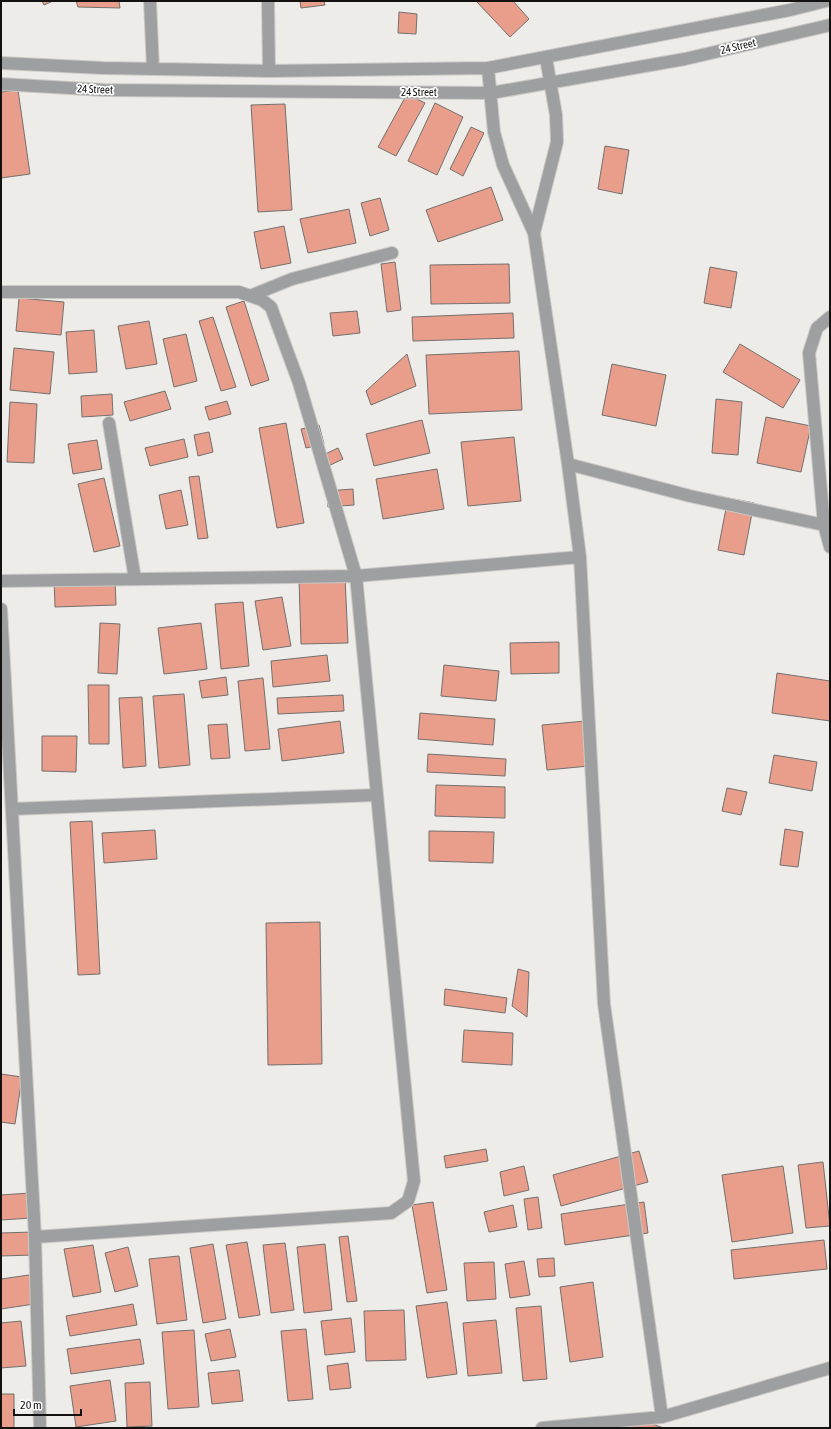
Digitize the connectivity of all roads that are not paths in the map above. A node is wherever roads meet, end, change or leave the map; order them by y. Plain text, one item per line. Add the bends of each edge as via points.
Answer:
1 (150, 1) edge
2 (268, 1) edge
3 (800, 1) edge
4 (826, 1) edge
5 (790, 10) junction
6 (830, 25) edge
7 (546, 58) junction
8 (1, 63) edge
9 (488, 68) junction
10 (153, 69) junction
11 (269, 71) junction
12 (550, 83) junction
13 (1, 84) edge
14 (491, 93) junction
15 (534, 233) junction
16 (392, 254) dead end
17 (1, 292) edge
18 (250, 296) junction
19 (830, 317) edge
20 (109, 423) dead end
21 (568, 464) junction
22 (824, 525) junction
23 (830, 547) edge
24 (580, 557) junction
25 (356, 576) junction
26 (135, 579) junction
27 (1, 581) edge
28 (1, 609) edge
29 (376, 795) junction
30 (12, 809) junction
31 (36, 1237) junction
32 (830, 1368) edge
33 (662, 1418) junction
34 (40, 1428) edge
35 (542, 1428) edge

1 - 10 street
2 - 11 street
3 - 5 street
4 - 5 street, 24 Street
5 - 7 street, 24 Street
6 - 12 street, 24 Street via 685,59
7 - 9 street, 24 Street
7 - 12 street
8 - 10 street, 24 Street
9 - 11 street, 24 Street
9 - 14 street
10 - 11 street, 24 Street
12 - 14 street, 24 Street
12 - 15 street via 556,115 557,142
13 - 14 street, 24 Street via 104,90
14 - 15 street via 494,132 503,166
15 - 21 street
16 - 18 street via 292,279
17 - 18 street via 239,292
18 - 25 street via 262,300 271,307 299,383
19 - 22 street via 817,328 809,353
20 - 26 street
21 - 22 street via 690,496
21 - 24 street
22 - 23 street
24 - 25 street
24 - 33 street via 604,1004
25 - 26 street
25 - 29 street
26 - 27 street
28 - 30 street
29 - 30 street
29 - 31 street via 414,1181 408,1201 391,1213
30 - 31 street
31 - 34 street
32 - 33 street
33 - 35 street

